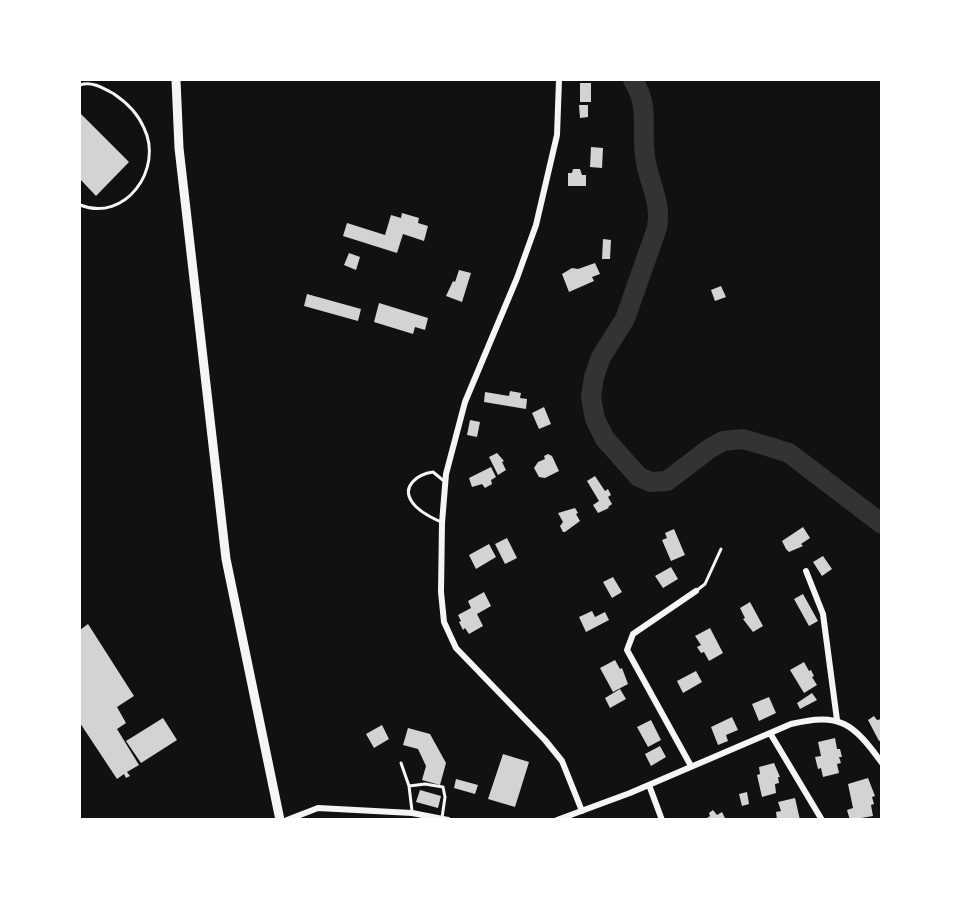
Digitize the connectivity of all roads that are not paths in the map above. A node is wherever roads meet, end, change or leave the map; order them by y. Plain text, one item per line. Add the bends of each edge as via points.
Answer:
1 (176, 80) edge
2 (559, 80) edge
3 (80, 85) edge
4 (80, 205) edge
5 (446, 482) junction
6 (442, 523) junction
7 (721, 549) dead end
8 (806, 571) dead end
9 (696, 591) joint
10 (837, 720) junction
11 (770, 733) junction
12 (401, 763) dead end
13 (882, 763) edge
14 (691, 766) junction
15 (649, 785) junction
16 (409, 786) junction
17 (582, 811) junction
18 (412, 813) junction
19 (280, 819) edge
20 (287, 819) edge
21 (445, 819) edge
22 (557, 819) edge
23 (662, 819) edge
24 (822, 819) edge

1 - 19 main road via 179,148 225,559
2 - 5 street via 557,135 536,225 465,402
3 - 4 lane via 101,87 134,112 145,128 149,157 139,185 128,199 102,209
5 - 6 street
5 - 6 lane via 432,472 424,473 408,492 418,508
6 - 17 street via 444,622 456,648 562,760
7 - 9 lane via 705,584
8 - 10 street via 823,614
9 - 14 street via 633,634 627,650
10 - 11 street via 809,720
10 - 13 street via 853,729
11 - 14 street
11 - 24 street
12 - 16 lane
14 - 15 street
15 - 17 street
15 - 23 street
16 - 18 lane
16 - 21 lane via 443,787
17 - 22 street
18 - 20 street via 318,808
18 - 21 street

